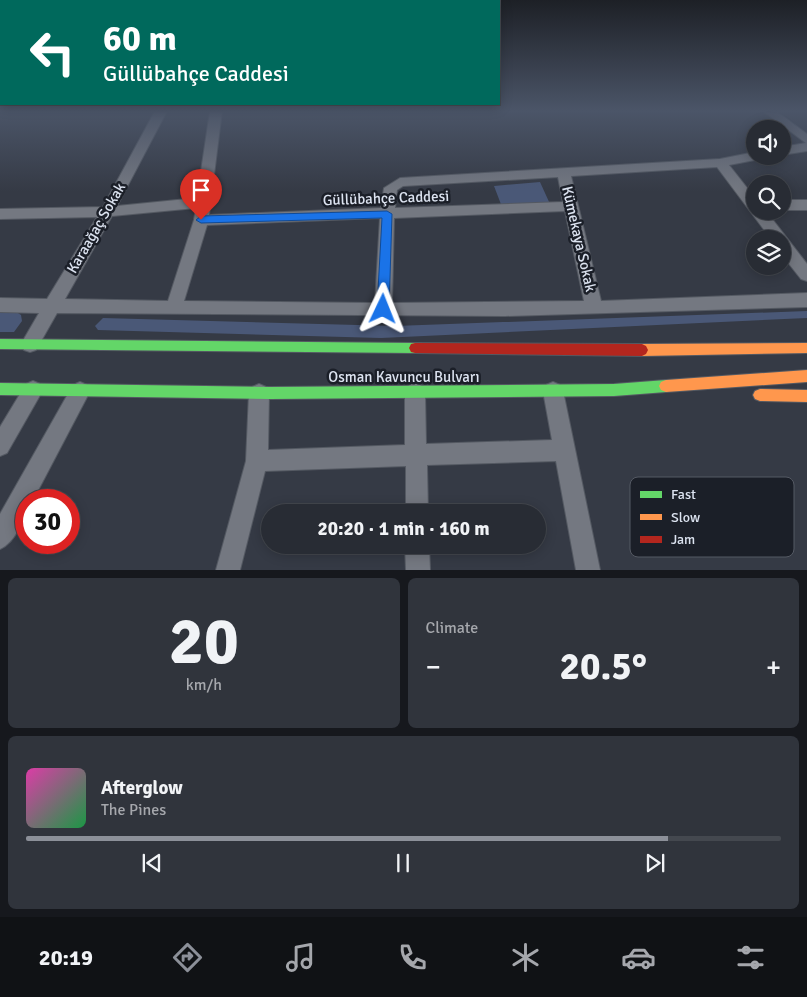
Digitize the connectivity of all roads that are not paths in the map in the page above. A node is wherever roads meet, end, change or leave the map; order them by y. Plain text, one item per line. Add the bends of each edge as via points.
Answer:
1 (147, 138) edge
2 (212, 138) edge
3 (807, 147) edge
4 (791, 150) edge
5 (746, 158) edge
6 (720, 163) junction
7 (563, 171) junction
8 (746, 196) edge
9 (204, 202) junction
10 (791, 205) edge
11 (807, 205) edge
12 (571, 206) junction
13 (107, 212) junction
14 (0, 214) edge
15 (387, 214) junction
16 (201, 220) junction
17 (764, 220) edge
18 (772, 230) edge
19 (791, 255) edge
20 (807, 275) edge
21 (807, 300) edge
22 (0, 305) edge
23 (52, 306) junction
24 (594, 307) junction
25 (174, 308) junction
26 (383, 309) junction
27 (716, 338) dead end
28 (0, 344) edge
29 (30, 344) junction
30 (807, 348) edge
31 (602, 350) junction
32 (807, 376) edge
33 (0, 389) edge
34 (33, 390) junction
35 (614, 390) junction
36 (553, 391) junction
37 (80, 392) junction
38 (414, 392) junction
39 (258, 393) junction
40 (730, 394) dead end
41 (749, 395) dead end
42 (807, 396) edge
43 (8, 419) edge
44 (0, 446) edge
45 (564, 450) junction
46 (416, 455) junction
47 (257, 461) junction
48 (417, 504) edge
49 (0, 537) edge
50 (417, 554) edge
51 (228, 570) edge
52 (418, 570) edge
53 (588, 570) edge

1 - 13 street, Karaağaç Sokak
2 - 9 street
3 - 4 street
5 - 6 street
6 - 7 street
6 - 8 street
7 - 12 street, Kümekaya Sokak
7 - 15 street via 400,182 391,188
9 - 13 street
9 - 16 street
10 - 11 street
12 - 15 street, Güllübahçe Caddesi
12 - 24 street, Kümekaya Sokak
13 - 14 street
13 - 23 street, Karaağaç Sokak
15 - 16 street, Güllübahçe Caddesi
15 - 26 street
16 - 25 street
17 - 18 street
19 - 20 street
21 - 24 street
22 - 23 street
23 - 25 street
23 - 29 street, Karaağaç Sokak
24 - 26 street
25 - 26 street
27 - 31 highway
28 - 29 highway, Osman Kavuncu Bulvarı
29 - 31 highway, Osman Kavuncu Bulvarı
30 - 31 highway, Osman Kavuncu Bulvarı
32 - 35 highway, Osman Kavuncu Bulvarı
33 - 34 highway, Osman Kavuncu Bulvarı
34 - 37 highway, Osman Kavuncu Bulvarı
34 - 43 street
35 - 36 highway, Osman Kavuncu Bulvarı
35 - 40 highway
36 - 38 highway, Osman Kavuncu Bulvarı
36 - 45 street
37 - 39 highway, Osman Kavuncu Bulvarı
37 - 49 street
38 - 39 highway, Osman Kavuncu Bulvarı
38 - 46 street
39 - 47 street
41 - 42 highway
43 - 44 street
45 - 46 street
45 - 53 street
46 - 47 street
46 - 48 street
47 - 51 street
50 - 52 street

